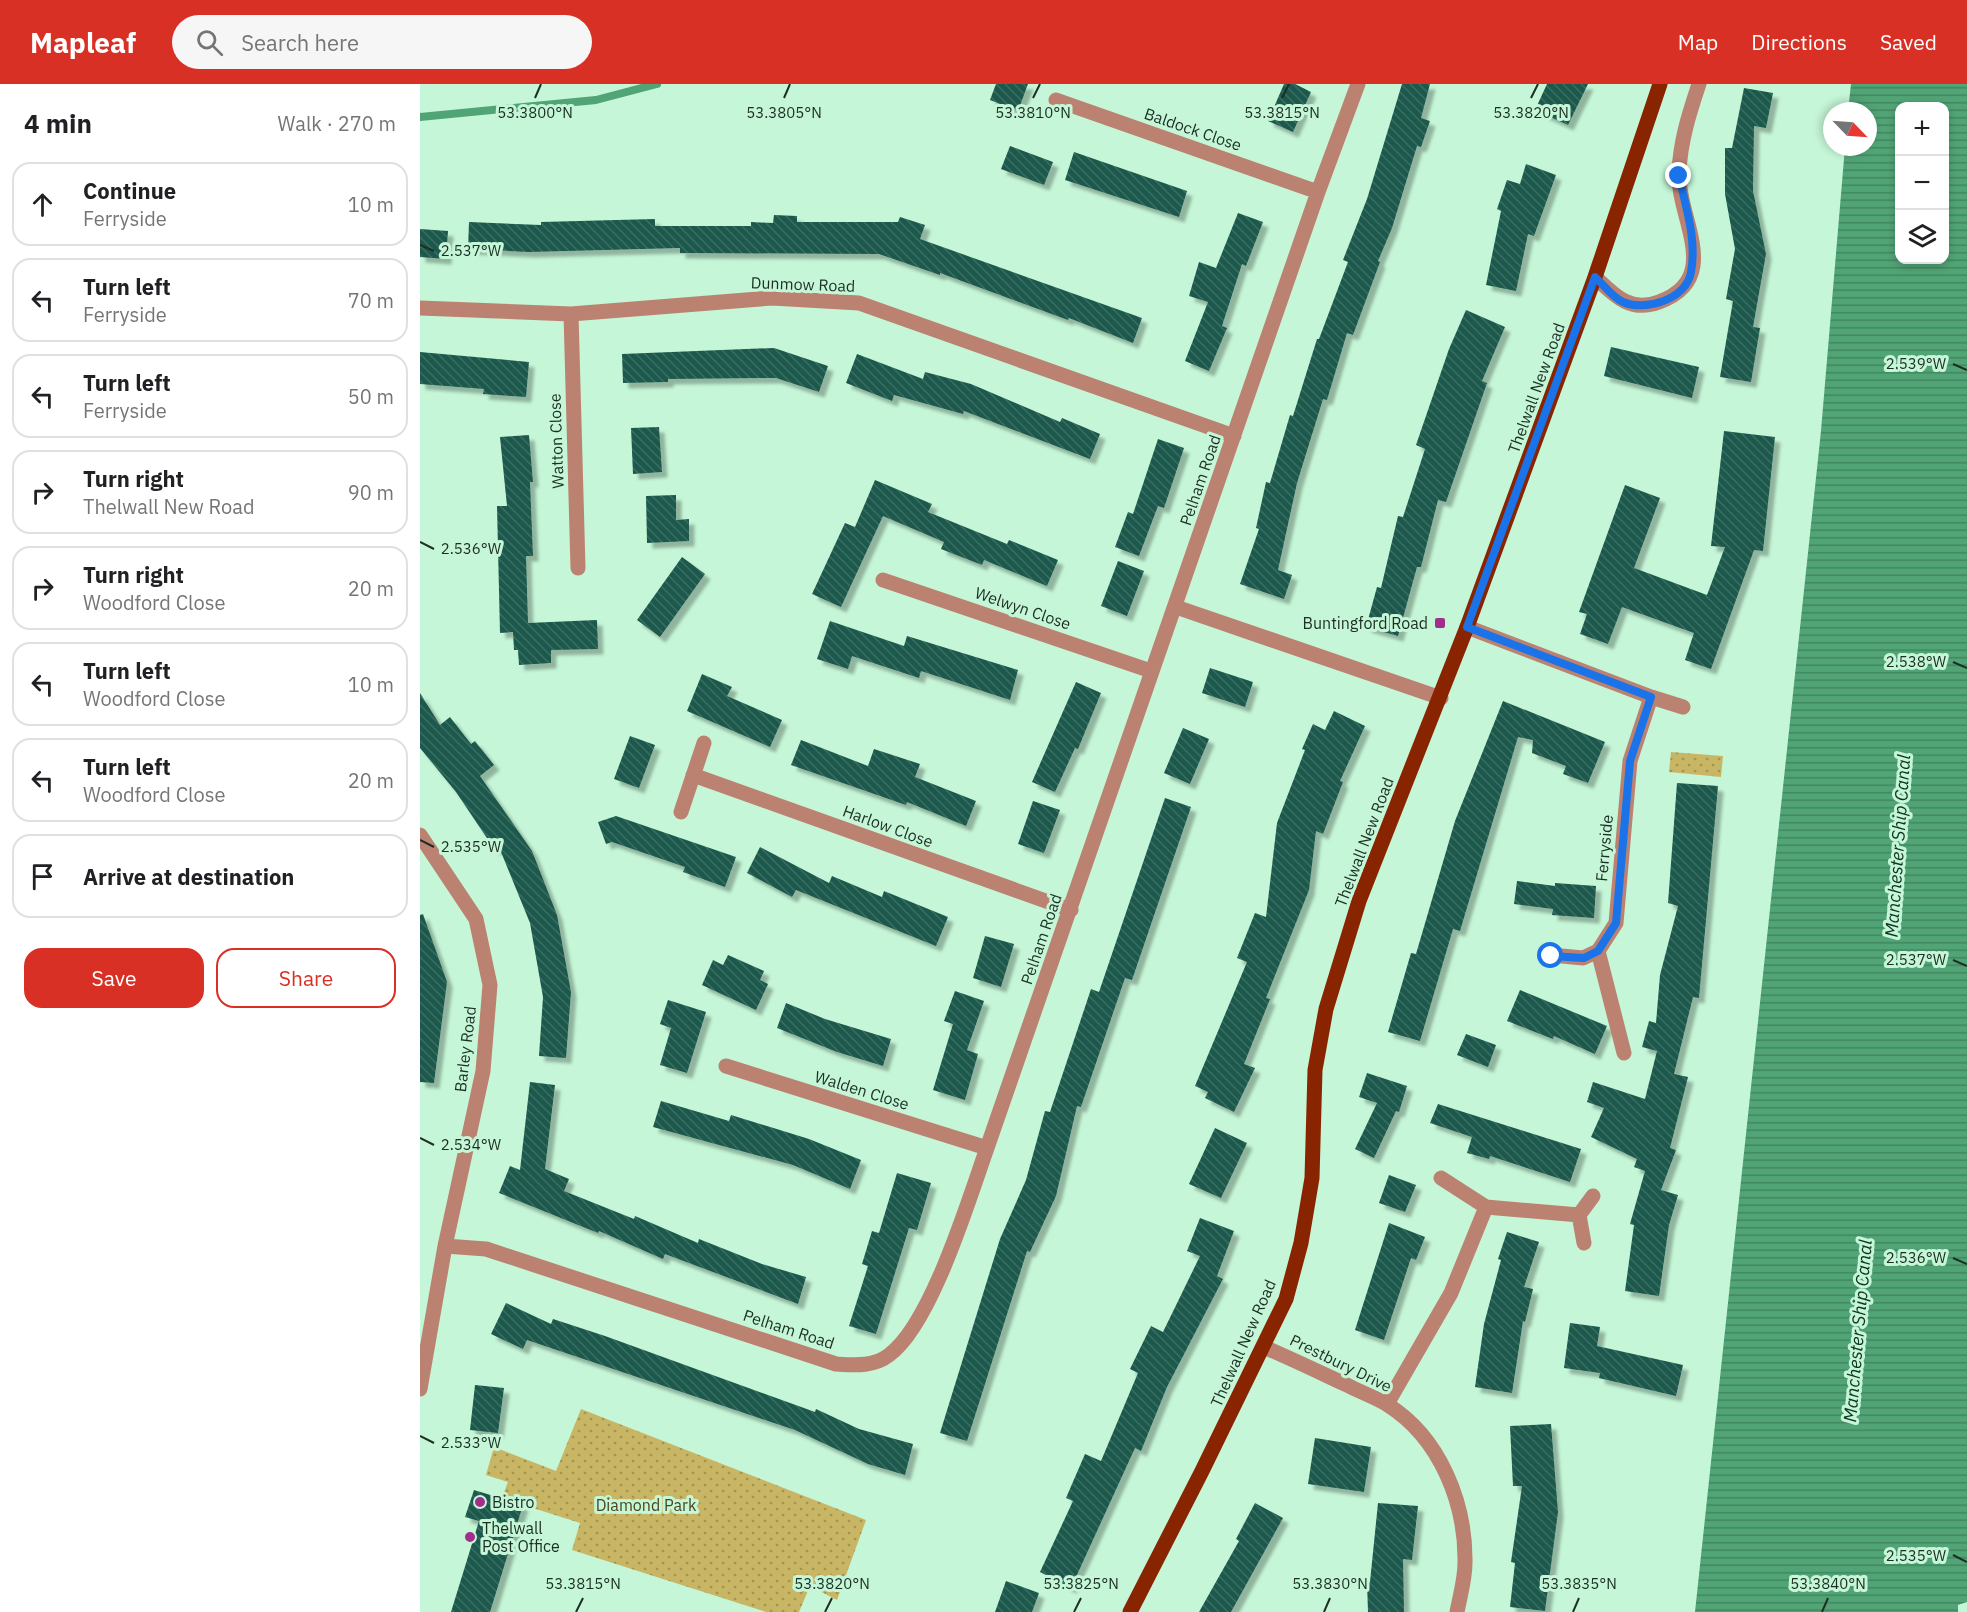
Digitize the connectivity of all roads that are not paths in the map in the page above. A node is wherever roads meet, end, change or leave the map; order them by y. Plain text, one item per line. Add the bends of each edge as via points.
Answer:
1 (1358, 84) edge
2 (1660, 84) edge
3 (1699, 84) edge
4 (1056, 100) dead end
5 (1318, 192) junction
6 (1595, 277) junction
7 (420, 308) edge
8 (571, 314) junction
9 (1234, 436) junction
10 (578, 568) dead end
11 (883, 580) dead end
12 (1176, 607) junction
13 (1467, 627) junction
14 (1151, 671) junction
15 (1651, 697) junction
16 (1441, 698) junction
17 (1683, 707) dead end
18 (704, 743) dead end
19 (693, 775) junction
20 (681, 812) dead end
21 (420, 835) edge
22 (1071, 910) junction
23 (1598, 951) junction
24 (1551, 956) dead end
25 (1624, 1053) dead end
26 (726, 1066) dead end
27 (987, 1148) junction
28 (1441, 1178) dead end
29 (1593, 1196) dead end
30 (1486, 1207) junction
31 (1579, 1215) junction
32 (1584, 1243) dead end
33 (445, 1246) junction
34 (1264, 1347) junction
35 (420, 1389) edge
36 (1388, 1404) junction
37 (1130, 1612) edge
38 (1457, 1612) edge

1 - 5 street, Pelham Road
2 - 6 main road, Thelwall New Road
3 - 6 street via 1683,134 1679,176 1692,236 1691,275 1675,296 1650,305 1623,302
4 - 5 street, Baldock Close
5 - 9 street, Pelham Road
6 - 13 main road, Thelwall New Road
7 - 8 street, Dunmow Road
8 - 9 street, Dunmow Road via 772,298 859,303
8 - 10 street, Watton Close
9 - 12 street, Pelham Road
11 - 14 street, Welwyn Close
12 - 14 street, Pelham Road
12 - 16 street
13 - 15 street
13 - 16 main road, Thelwall New Road
14 - 22 street, Pelham Road
15 - 17 street
15 - 23 street, Ferryside via 1630,761 1616,923
16 - 34 main road, Thelwall New Road via 1359,901 1326,1009 1315,1070 1312,1178 1301,1243 1286,1299
18 - 19 street
19 - 20 street
19 - 22 street, Harlow Close
21 - 33 street, Barley Road via 476,919 490,986 483,1071
22 - 27 street, Pelham Road
23 - 24 street via 1584,958
23 - 25 street
26 - 27 street, Walden Close
27 - 33 street, Pelham Road via 922,1314 907,1340 888,1357 863,1365 836,1364 486,1249
28 - 30 street
29 - 31 street
30 - 31 street
30 - 36 street via 1451,1293
31 - 32 street
33 - 35 street, Barley Road
34 - 36 street, Prestbury Drive
34 - 37 main road, Thelwall New Road
36 - 38 street, Prestbury Drive via 1428,1443 1453,1490 1464,1536 1465,1565

